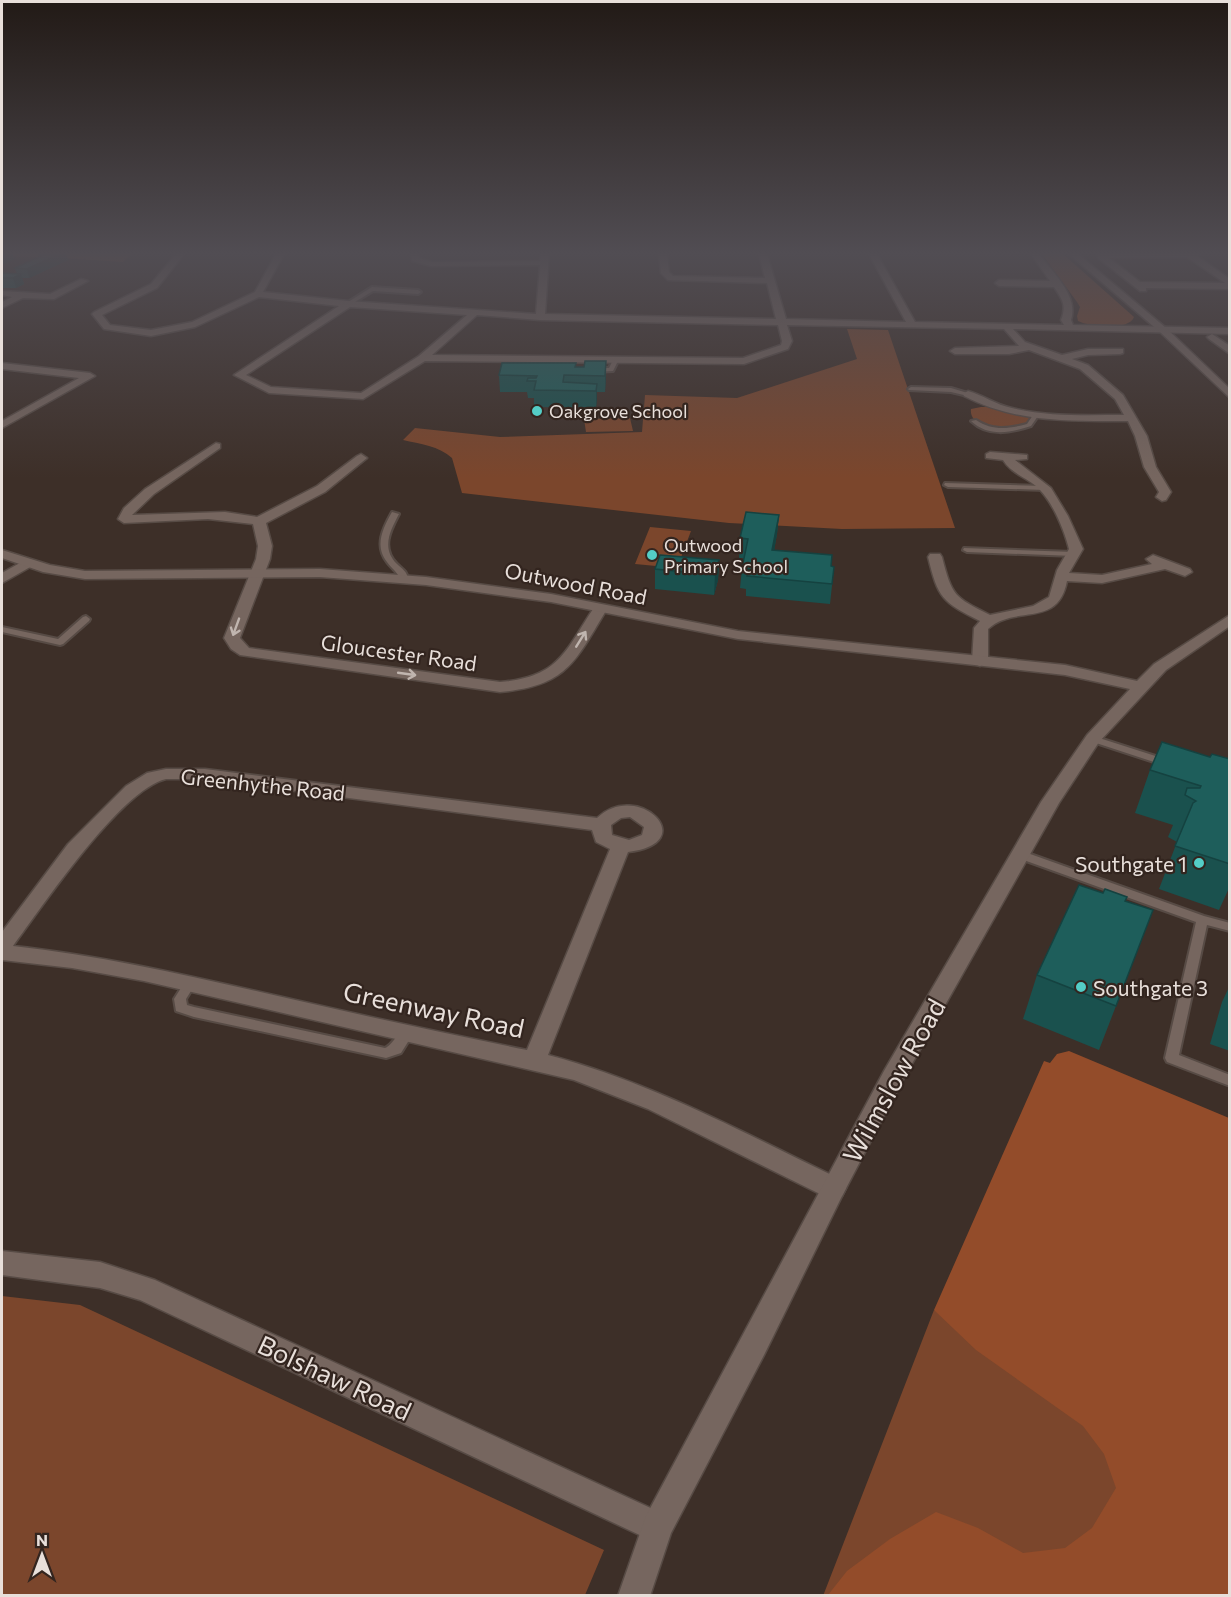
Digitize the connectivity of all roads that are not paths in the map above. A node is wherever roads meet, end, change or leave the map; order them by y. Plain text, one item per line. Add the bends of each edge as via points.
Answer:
1 (118, 329) edge
2 (173, 329) edge
3 (310, 329) edge
4 (456, 329) edge
5 (785, 329) edge
6 (1009, 329) edge
7 (1056, 329) edge
8 (1071, 329) joint
9 (1163, 330) junction
10 (1230, 331) edge
11 (1212, 337) dead end
12 (1030, 347) junction
13 (954, 351) dead end
14 (1120, 351) dead end
15 (1230, 351) edge
16 (423, 358) junction
17 (1064, 358) junction
18 (615, 363) junction
19 (2, 366) edge
20 (583, 370) edge
21 (911, 389) dead end
22 (968, 394) joint
23 (1230, 395) edge
24 (1035, 416) junction
25 (1132, 418) junction
26 (974, 421) dead end
27 (2, 425) edge
28 (216, 446) dead end
29 (990, 456) dead end
30 (1007, 456) junction
31 (1023, 457) dead end
32 (361, 458) dead end
33 (948, 485) dead end
34 (1045, 488) junction
35 (1162, 497) dead end
36 (395, 514) dead end
37 (258, 521) junction
38 (967, 550) dead end
39 (2, 554) edge
40 (1074, 554) junction
41 (935, 557) dead end
42 (27, 563) junction
43 (257, 572) junction
44 (1185, 572) dead end
45 (1061, 577) junction
46 (2, 579) edge
47 (404, 579) junction
48 (600, 609) junction
49 (86, 619) dead end
50 (1230, 619) edge
51 (989, 620) junction
52 (2, 630) edge
53 (980, 661) junction
54 (1141, 687) junction
55 (1093, 739) junction
56 (1173, 765) edge
57 (601, 825) junction
58 (621, 846) junction
59 (1019, 855) junction
60 (1202, 920) junction
61 (1230, 927) edge
62 (2, 946) edge
63 (2, 953) edge
64 (534, 1060) junction
65 (1230, 1081) edge
66 (833, 1188) junction
67 (2, 1263) edge
68 (657, 1527) junction
69 (634, 1596) edge

1 - 2 street via 151,333
3 - 16 street via 239,375 269,390 363,396
4 - 16 street
5 - 18 street via 785,347 744,361
6 - 12 street via 1018,341
7 - 8 street
8 - 9 street
9 - 10 street
9 - 23 street
11 - 15 street
12 - 13 street
12 - 17 street
14 - 17 street
16 - 18 street via 546,365
17 - 25 street via 1098,377 1119,397
18 - 20 lane via 611,370
19 - 27 street via 90,376
21 - 22 lane
22 - 24 street via 994,407
24 - 25 street
24 - 26 lane via 1029,425 1006,431 988,430
25 - 35 street via 1150,467 1165,492
28 - 37 street via 142,496 124,519 232,515
29 - 30 street
30 - 31 street
30 - 34 street via 1015,468
32 - 37 street via 312,494
33 - 34 lane
34 - 40 street via 1073,539
36 - 47 lane via 384,538 384,551 386,559 403,573
37 - 43 street via 265,546
38 - 40 lane
39 - 42 street, Outwood Road
40 - 45 street
41 - 51 street via 948,599
42 - 43 street, Outwood Road via 86,575
42 - 46 street
43 - 47 street, Outwood Road
43 -> 48 street, Gloucester Road via 232,638 245,652 500,687 522,687 553,675 565,665
44 - 45 street via 1158,562 1102,579
45 - 51 street via 1057,596 1047,605
47 - 48 street, Outwood Road via 516,592
48 - 53 street, Outwood Road via 759,638
49 - 52 lane via 60,642
50 - 54 street, Wilmslow Road via 1160,667
51 - 53 street via 981,628
53 - 54 street, Outwood Road via 1074,671
54 - 55 street, Wilmslow Road
55 - 56 lane
55 - 59 street, Wilmslow Road
57 - 58 street via 603,838
57 - 58 street via 617,812 632,811 653,821 656,829 647,842
57 - 62 street, Greenhythe Road via 205,774 166,774 143,782 108,813 75,848
58 - 64 street
59 - 60 lane
59 - 66 street, Wilmslow Road
60 - 61 lane
60 - 65 lane via 1172,1059
63 - 64 street, Greenway Road via 72,960 190,983
64 - 66 street, Greenway Road via 633,1092
66 - 68 street, Wilmslow Road
67 - 68 street, Bolshaw Road via 100,1275 145,1289
68 - 69 street, Wilmslow Road

